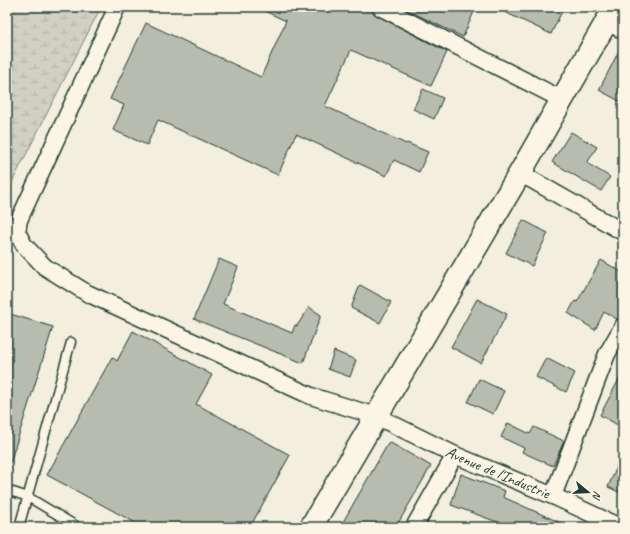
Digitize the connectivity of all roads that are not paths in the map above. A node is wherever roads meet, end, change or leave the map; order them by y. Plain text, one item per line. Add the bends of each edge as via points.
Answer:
1 (117, 7) edge
2 (380, 7) edge
3 (615, 20) edge
4 (561, 99) junction
5 (520, 173) junction
6 (623, 232) edge
7 (623, 326) edge
8 (71, 342) dead end
9 (376, 416) junction
10 (455, 455) junction
11 (7, 490) edge
12 (553, 496) junction
13 (28, 497) junction
14 (19, 527) edge
15 (78, 527) edge
16 (311, 527) edge
17 (415, 527) edge
18 (620, 527) edge

1 - 9 street, Avenue de l'Industrie via 19,220 17,232 24,245 45,267 87,293 311,396
2 - 4 street
3 - 4 main road
4 - 5 main road
5 - 6 street
5 - 9 main road
7 - 12 street via 607,354
8 - 13 lane
9 - 10 street, Avenue de l'Industrie
9 - 16 main road
10 - 12 street, Avenue de l'Industrie
10 - 17 street
11 - 13 lane
12 - 18 street, Avenue de l'Industrie
13 - 14 lane
13 - 15 lane

